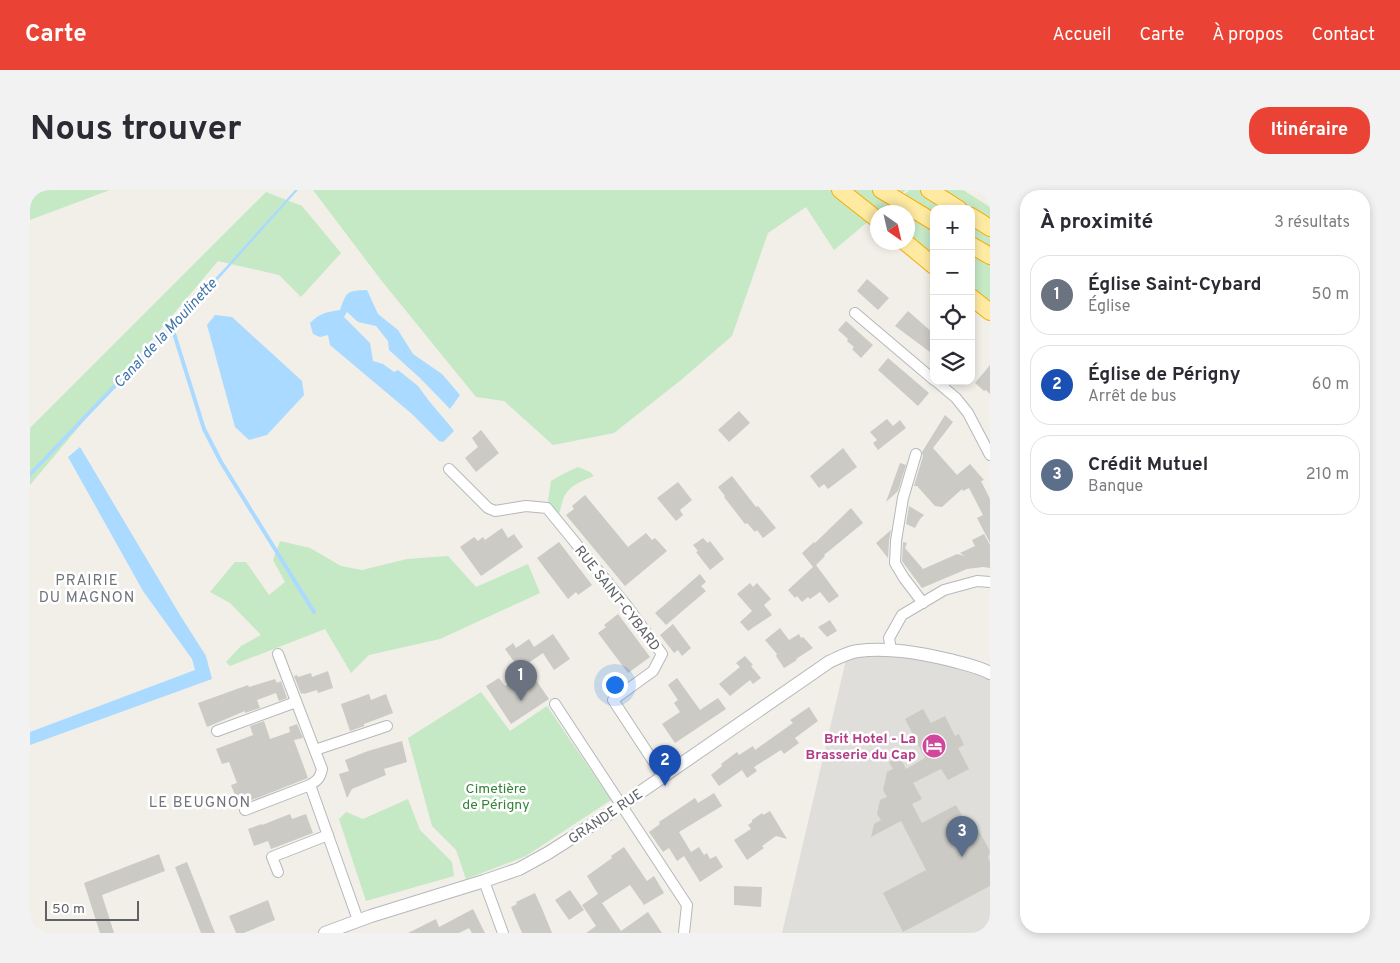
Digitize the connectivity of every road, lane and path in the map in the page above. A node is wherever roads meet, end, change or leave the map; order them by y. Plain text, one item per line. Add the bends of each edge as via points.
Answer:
1 (840, 190) edge
2 (881, 190) edge
3 (930, 190) edge
4 (953, 205) edge
5 (870, 214) edge
6 (975, 219) edge
7 (930, 220) edge
8 (990, 228) edge
9 (975, 247) edge
10 (915, 250) edge
11 (990, 256) edge
12 (930, 263) edge
13 (975, 300) edge
14 (990, 312) edge
15 (856, 313) dead end
16 (930, 376) edge
17 (941, 385) edge
18 (916, 454) dead end
19 (990, 455) edge
20 (449, 469) dead end
21 (990, 582) edge
22 (923, 603) junction
23 (891, 650) junction
24 (278, 654) dead end
25 (986, 669) edge
26 (296, 702) junction
27 (555, 704) dead end
28 (387, 726) dead end
29 (217, 731) dead end
30 (315, 750) junction
31 (663, 776) junction
32 (310, 784) junction
33 (621, 806) junction
34 (245, 810) dead end
35 (328, 835) junction
36 (278, 872) dead end
37 (484, 881) junction
38 (358, 920) junction
39 (325, 933) edge
40 (503, 933) edge
41 (684, 933) edge

1 - 5 highway
2 - 7 highway
3 - 4 highway
6 - 8 highway
9 - 11 highway
10 - 12 highway
13 - 14 highway
15 - 16 street
17 - 19 street via 968,413
18 - 22 street via 903,498 895,563
20 - 31 street, RUE SAINT-CYBARD via 488,508 495,511 526,506 547,508 662,654 653,671 614,700
21 - 22 street via 977,581 944,590
22 - 23 street via 902,615 889,638
23 - 25 street, GRANDE RUE
23 - 31 street, GRANDE RUE via 856,651 829,662
24 - 26 street
26 - 29 street
26 - 30 street
27 - 33 street
28 - 30 street
30 - 32 street via 322,769 318,780
31 - 33 street, GRANDE RUE
32 - 34 street
32 - 35 street
33 - 37 street, GRANDE RUE via 519,869
33 - 41 street via 686,905
35 - 36 street via 272,857
35 - 38 street
37 - 38 street, GRANDE RUE
37 - 40 street
38 - 39 street, GRANDE RUE

